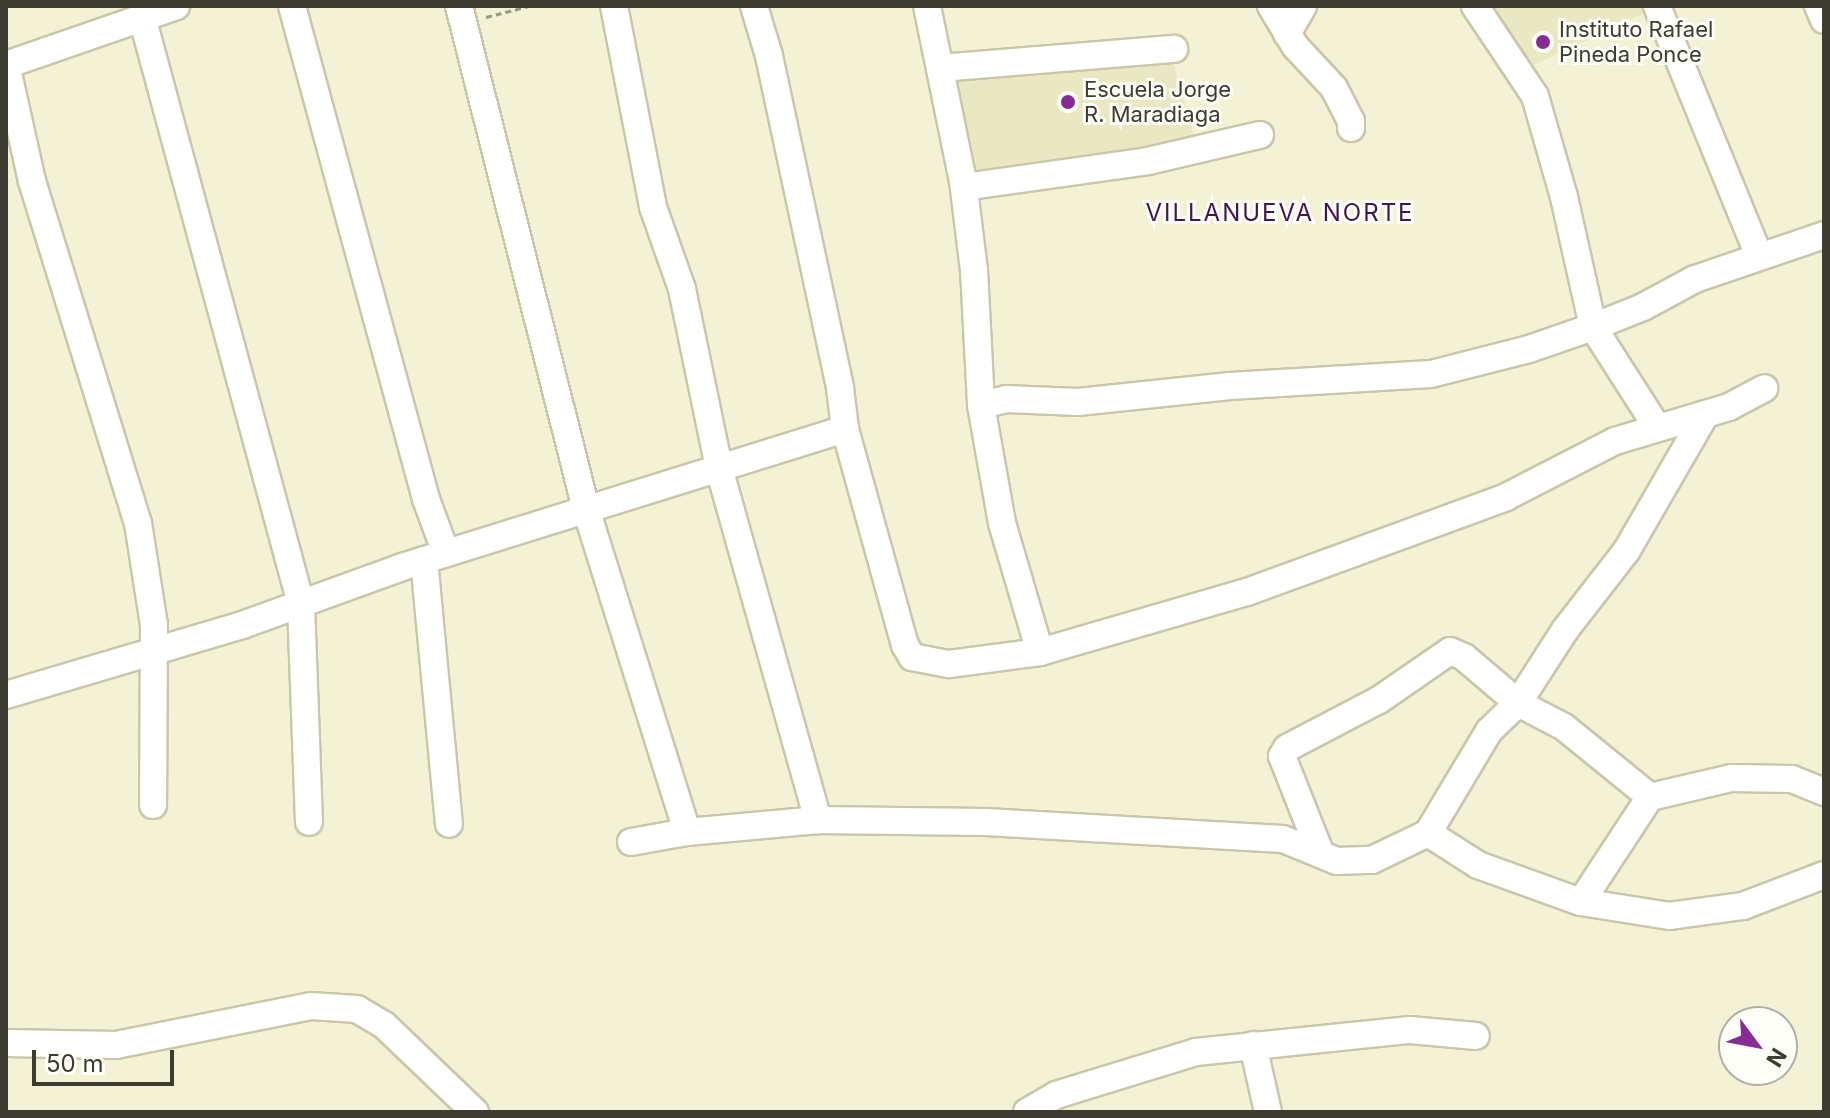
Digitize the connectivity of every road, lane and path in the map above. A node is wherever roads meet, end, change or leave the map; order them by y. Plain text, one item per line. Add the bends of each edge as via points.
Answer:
1 (176, 6) edge
2 (292, 6) edge
3 (529, 6) edge
4 (614, 6) edge
5 (754, 6) edge
6 (927, 6) edge
7 (1271, 6) edge
8 (1303, 6) edge
9 (1475, 6) edge
10 (1657, 6) edge
11 (1818, 6) edge
12 (461, 15) edge
13 (142, 17) junction
14 (1824, 20) edge
15 (1287, 34) junction
16 (1174, 49) dead end
17 (6, 64) edge
18 (941, 68) junction
19 (1351, 128) dead end
20 (1260, 135) dead end
21 (964, 187) junction
22 (1824, 235) edge
23 (1759, 256) junction
24 (1593, 327) junction
25 (1764, 388) dead end
26 (981, 405) junction
27 (1705, 415) junction
28 (1657, 427) junction
29 (845, 429) junction
30 (719, 468) junction
31 (586, 509) junction
32 (435, 556) junction
33 (301, 604) junction
34 (153, 649) junction
35 (1040, 652) junction
36 (6, 695) edge
37 (1518, 703) junction
38 (1824, 792) edge
39 (1650, 797) junction
40 (153, 805) dead end
41 (818, 820) junction
42 (309, 822) dead end
43 (449, 824) dead end
44 (687, 832) junction
45 (1428, 833) junction
46 (631, 842) dead end
47 (1320, 852) junction
48 (1824, 875) edge
49 (1581, 902) junction
50 (1476, 1036) dead end
51 (6, 1043) edge
52 (1253, 1045) junction
53 (475, 1112) edge
54 (1027, 1112) edge
55 (1268, 1112) edge

1 - 13 street
2 - 32 street via 426,499
3 - 12 path
4 - 30 street via 653,207 682,289
5 - 29 street via 769,56
6 - 18 street
7 - 15 street
8 - 15 street
9 - 24 street via 1535,96
10 - 23 street
11 - 14 street
12 - 31 street
13 - 17 street
13 - 33 street
15 - 19 street via 1334,88
16 - 18 street
17 - 34 street via 32,181 138,523
18 - 21 street
20 - 21 street via 1148,161
21 - 26 street
22 - 23 street
23 - 24 street via 1695,279
24 - 26 street via 1431,374 1078,402 1006,399
24 - 28 street
25 - 27 street
26 - 35 street via 1002,523
27 - 28 street
27 - 37 street via 1627,550 1565,630
28 - 35 street via 1615,441 1506,497 1385,542 1247,592
29 - 30 street
29 - 35 street via 912,657 949,664
30 - 31 street
30 - 41 street
31 - 32 street
31 - 44 street
32 - 33 street
32 - 43 street
33 - 34 street
33 - 42 street
34 - 36 street
34 - 40 street
37 - 39 street via 1564,727
37 - 45 street via 1489,731
37 - 47 street via 1450,651 1379,700 1292,743 1282,756
38 - 39 street via 1792,779 1731,778
39 - 49 street
41 - 44 street
41 - 47 street via 986,822 1283,839
44 - 46 street
45 - 47 street via 1372,860 1337,861
45 - 49 street via 1478,865
48 - 49 street via 1743,906 1669,916
50 - 52 street via 1410,1030
51 - 53 street via 116,1045 311,1006 357,1009 384,1025
52 - 54 street via 1196,1052 1056,1095
52 - 55 street

